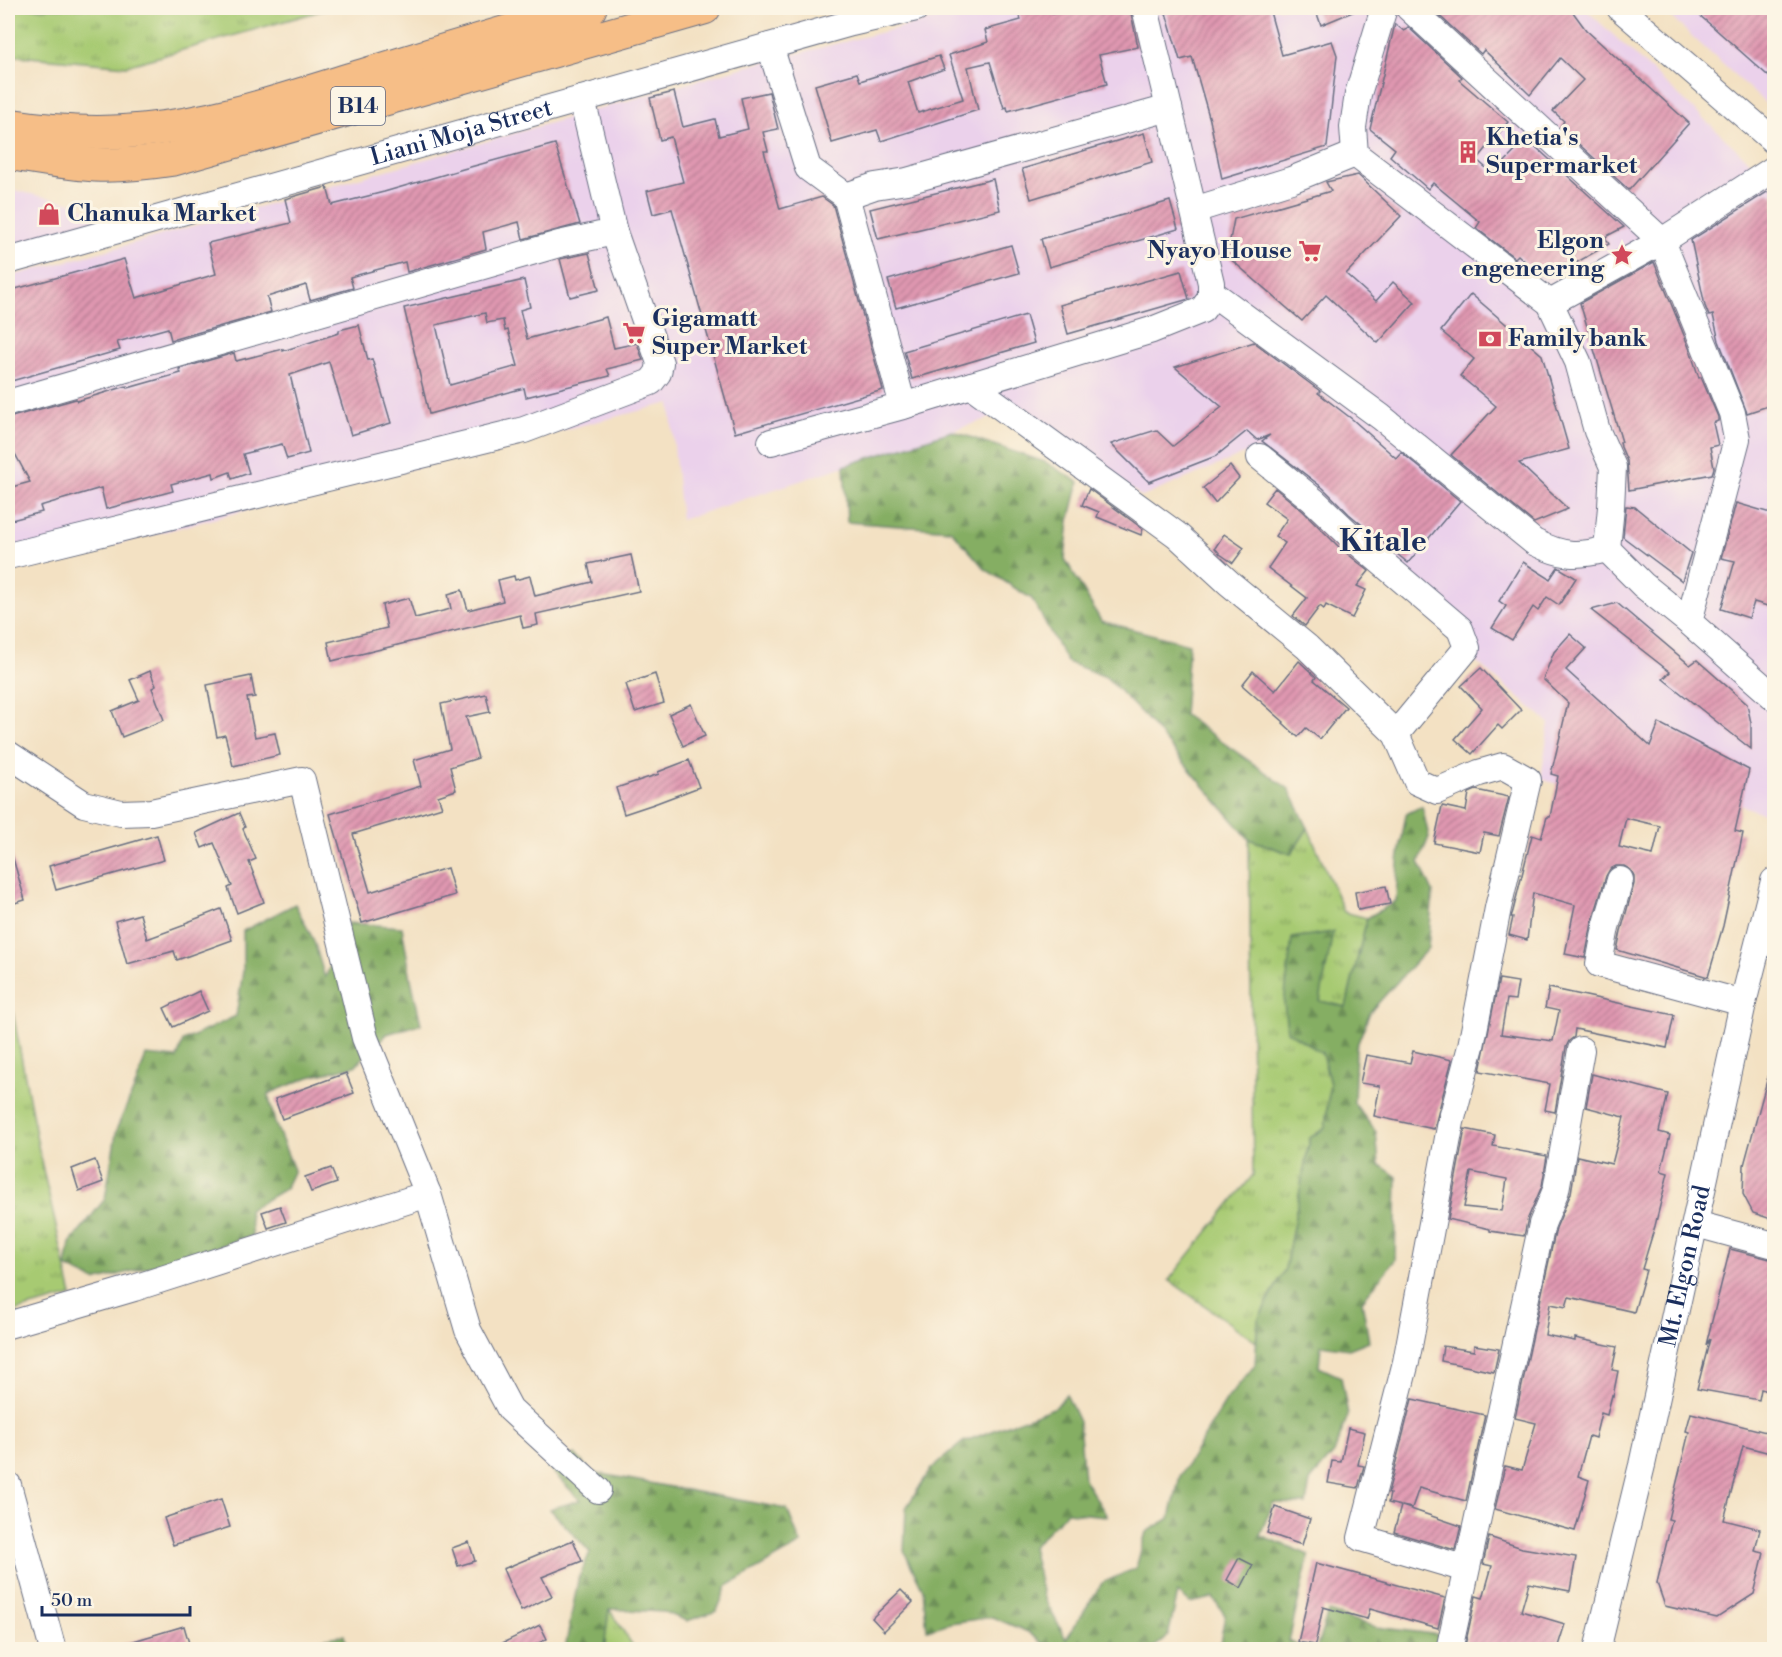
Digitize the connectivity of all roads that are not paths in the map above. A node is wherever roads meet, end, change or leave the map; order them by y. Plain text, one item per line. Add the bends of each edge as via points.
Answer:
1 (590, 8) edge
2 (704, 8) edge
3 (916, 8) edge
4 (1145, 8) edge
5 (1384, 8) edge
6 (1409, 8) edge
7 (1620, 8) edge
8 (770, 46) junction
9 (582, 99) junction
10 (1169, 108) junction
11 (8, 125) edge
12 (1774, 141) edge
13 (8, 153) edge
14 (1355, 154) junction
15 (1774, 169) edge
16 (846, 196) junction
17 (1194, 210) junction
18 (614, 232) junction
19 (1662, 241) junction
20 (8, 261) edge
21 (1211, 292) junction
22 (1550, 303) junction
23 (971, 385) junction
24 (8, 403) edge
25 (903, 406) junction
26 (771, 442) dead end
27 (1260, 457) dead end
28 (1607, 549) junction
29 (8, 556) edge
30 (1689, 622) junction
31 (1774, 696) edge
32 (1396, 734) junction
33 (8, 754) edge
34 (1620, 880) dead end
35 (1774, 881) edge
36 (1743, 1003) junction
37 (1581, 1050) dead end
38 (428, 1194) junction
39 (1696, 1224) junction
40 (1774, 1245) edge
41 (8, 1325) edge
42 (8, 1485) edge
43 (598, 1490) dead end
44 (1466, 1569) junction
45 (53, 1650) edge
46 (1449, 1650) edge
47 (1597, 1650) edge

1 - 11 highway, B14 via 271,105 194,123 94,133
2 - 13 highway, B14 via 174,159 97,165
3 - 8 street, Liani Moja Street
4 - 10 street
5 - 14 street via 1358,94 1353,127
6 - 19 street
7 - 12 street
8 - 9 street, Liani Moja Street
8 - 16 street via 808,168
9 - 18 street
9 - 20 street, Liani Moja Street
10 - 16 street
10 - 17 street
14 - 17 street via 1291,180
14 - 22 street
15 - 19 street
16 - 25 street
17 - 21 street
18 - 24 street via 559,244
18 - 29 street via 660,363 651,382 524,430
19 - 22 street
19 - 30 street via 1732,413 1737,439
21 - 23 street via 1202,310 1152,330
21 - 28 street via 1382,417 1534,542 1572,554
22 - 28 street via 1578,362 1597,431 1613,466
23 - 25 street
23 - 32 street via 1178,536 1307,647
25 - 26 street
27 - 32 street via 1460,629 1467,648
28 - 30 street
30 - 31 street
32 - 44 street via 1417,782 1437,791 1503,766 1528,780 1451,1122 1406,1362 1361,1538
33 - 38 street via 84,804 121,813 151,812 302,780 365,1038
34 - 36 street via 1599,964
35 - 36 street, Mt. Elgon Road
36 - 39 street, Mt. Elgon Road
37 - 44 street via 1556,1190 1542,1224
38 - 41 street
38 - 43 street via 468,1330 510,1409
39 - 40 street
39 - 47 street, Mt. Elgon Road
42 - 45 street
44 - 46 street

